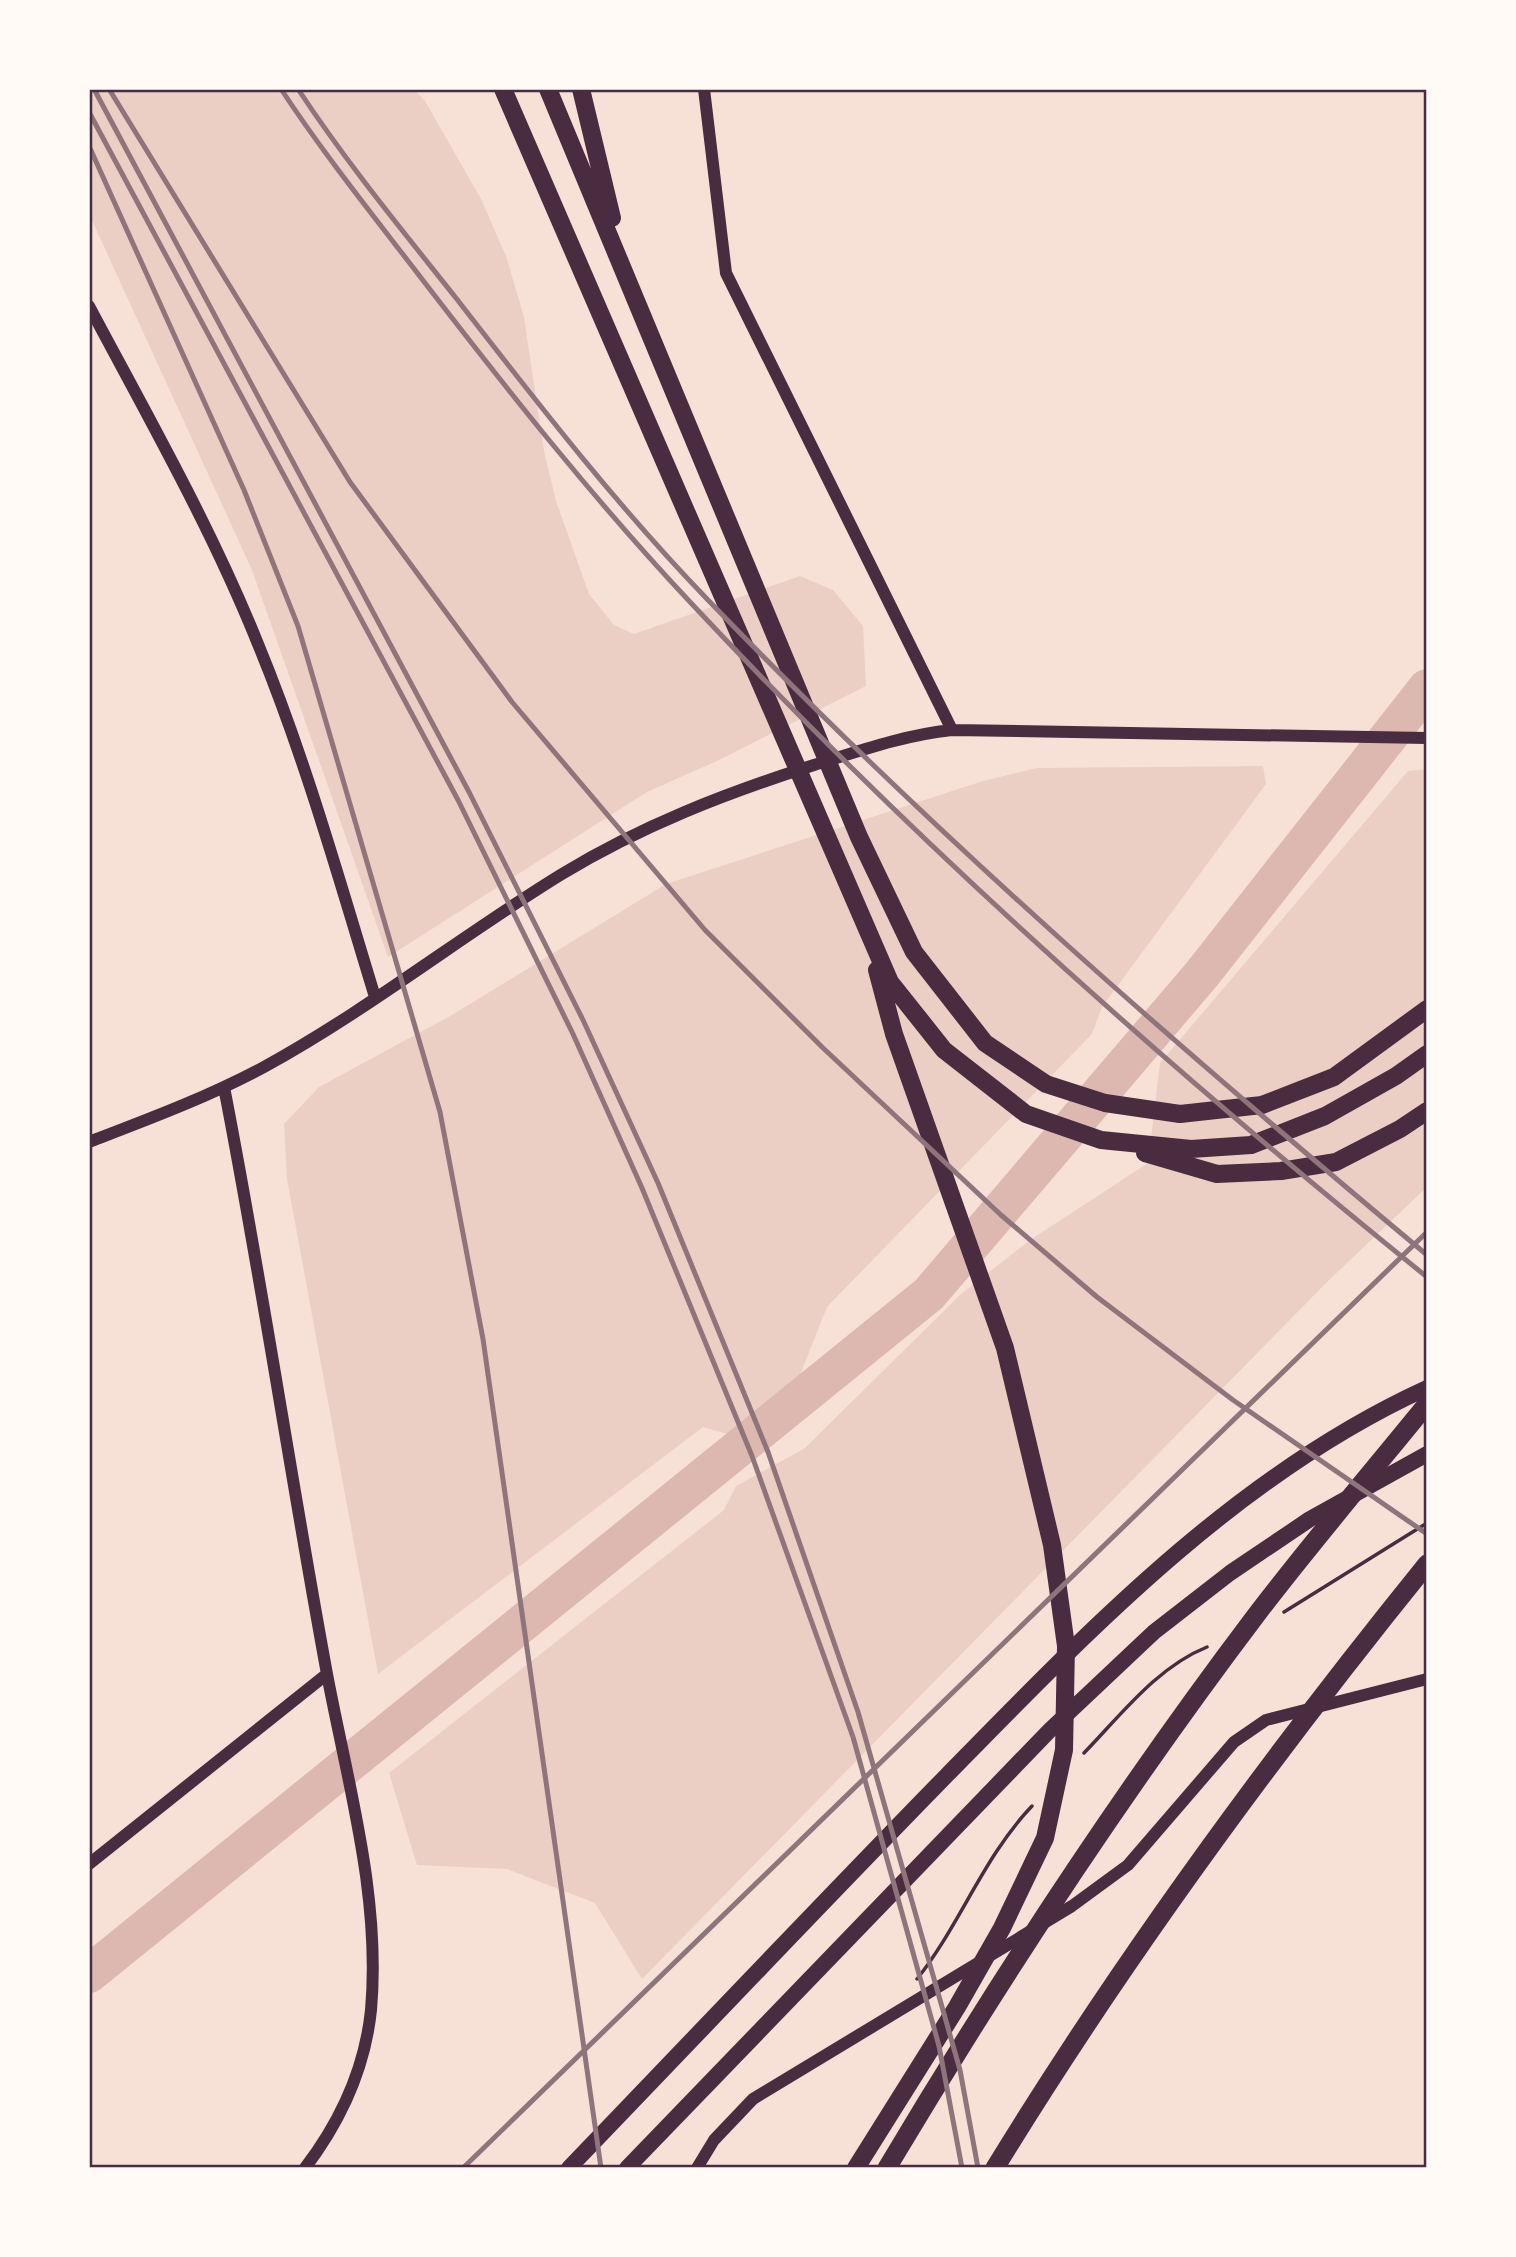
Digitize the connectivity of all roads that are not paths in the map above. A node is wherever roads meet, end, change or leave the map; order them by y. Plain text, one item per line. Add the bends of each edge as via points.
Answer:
1 (503, 89) edge
2 (548, 89) edge
3 (581, 89) edge
4 (704, 89) edge
5 (624, 270) junction
6 (89, 306) edge
7 (952, 730) junction
8 (1427, 738) edge
9 (863, 920) junction
10 (375, 997) junction
11 (1427, 1009) edge
12 (1427, 1054) edge
13 (224, 1087) junction
14 (1427, 1111) edge
15 (1101, 1140) junction
16 (89, 1142) edge
17 (1427, 1388) edge
18 (1427, 1404) edge
19 (1427, 1454) edge
20 (1427, 1564) edge
21 (327, 1674) junction
22 (1427, 1679) edge
23 (89, 1864) edge
24 (305, 2168) edge
25 (569, 2168) edge
26 (627, 2168) edge
27 (697, 2168) edge
28 (856, 2168) edge
29 (887, 2168) edge
30 (995, 2168) edge

1 - 9 highway
2 - 5 highway
3 - 5 highway
4 - 7 street via 726,273
5 - 11 highway via 864,848 914,952 985,1043 1046,1084 1105,1103 1180,1114 1262,1105 1334,1077
6 - 10 street via 202,521 257,640 307,778
7 - 8 street
7 - 10 street via 876,746 743,788 669,818 562,874
9 - 15 highway via 890,982 944,1050 1026,1114
9 - 28 highway via 894,1034 1005,1348 1052,1545 1066,1646 1064,1750 1045,1838 957,2007
10 - 13 street via 297,1048
12 - 15 highway via 1325,1116 1251,1145 1191,1149
13 - 16 street
13 - 21 street
14 - 15 highway via 1336,1162 1281,1171 1217,1174
17 - 25 main road via 1290,1466 1128,1596 856,1868
18 - 29 highway via 1257,1614 1094,1843 962,2042
19 - 26 main road via 1310,1519 1154,1632 1041,1740
20 - 30 highway via 1323,1692 1160,1916
21 - 23 street
21 - 24 street via 354,1805 373,1978 364,2047 344,2106
22 - 27 street via 1266,1720 1234,1742 1128,1865 1072,1906 753,2099 714,2140

